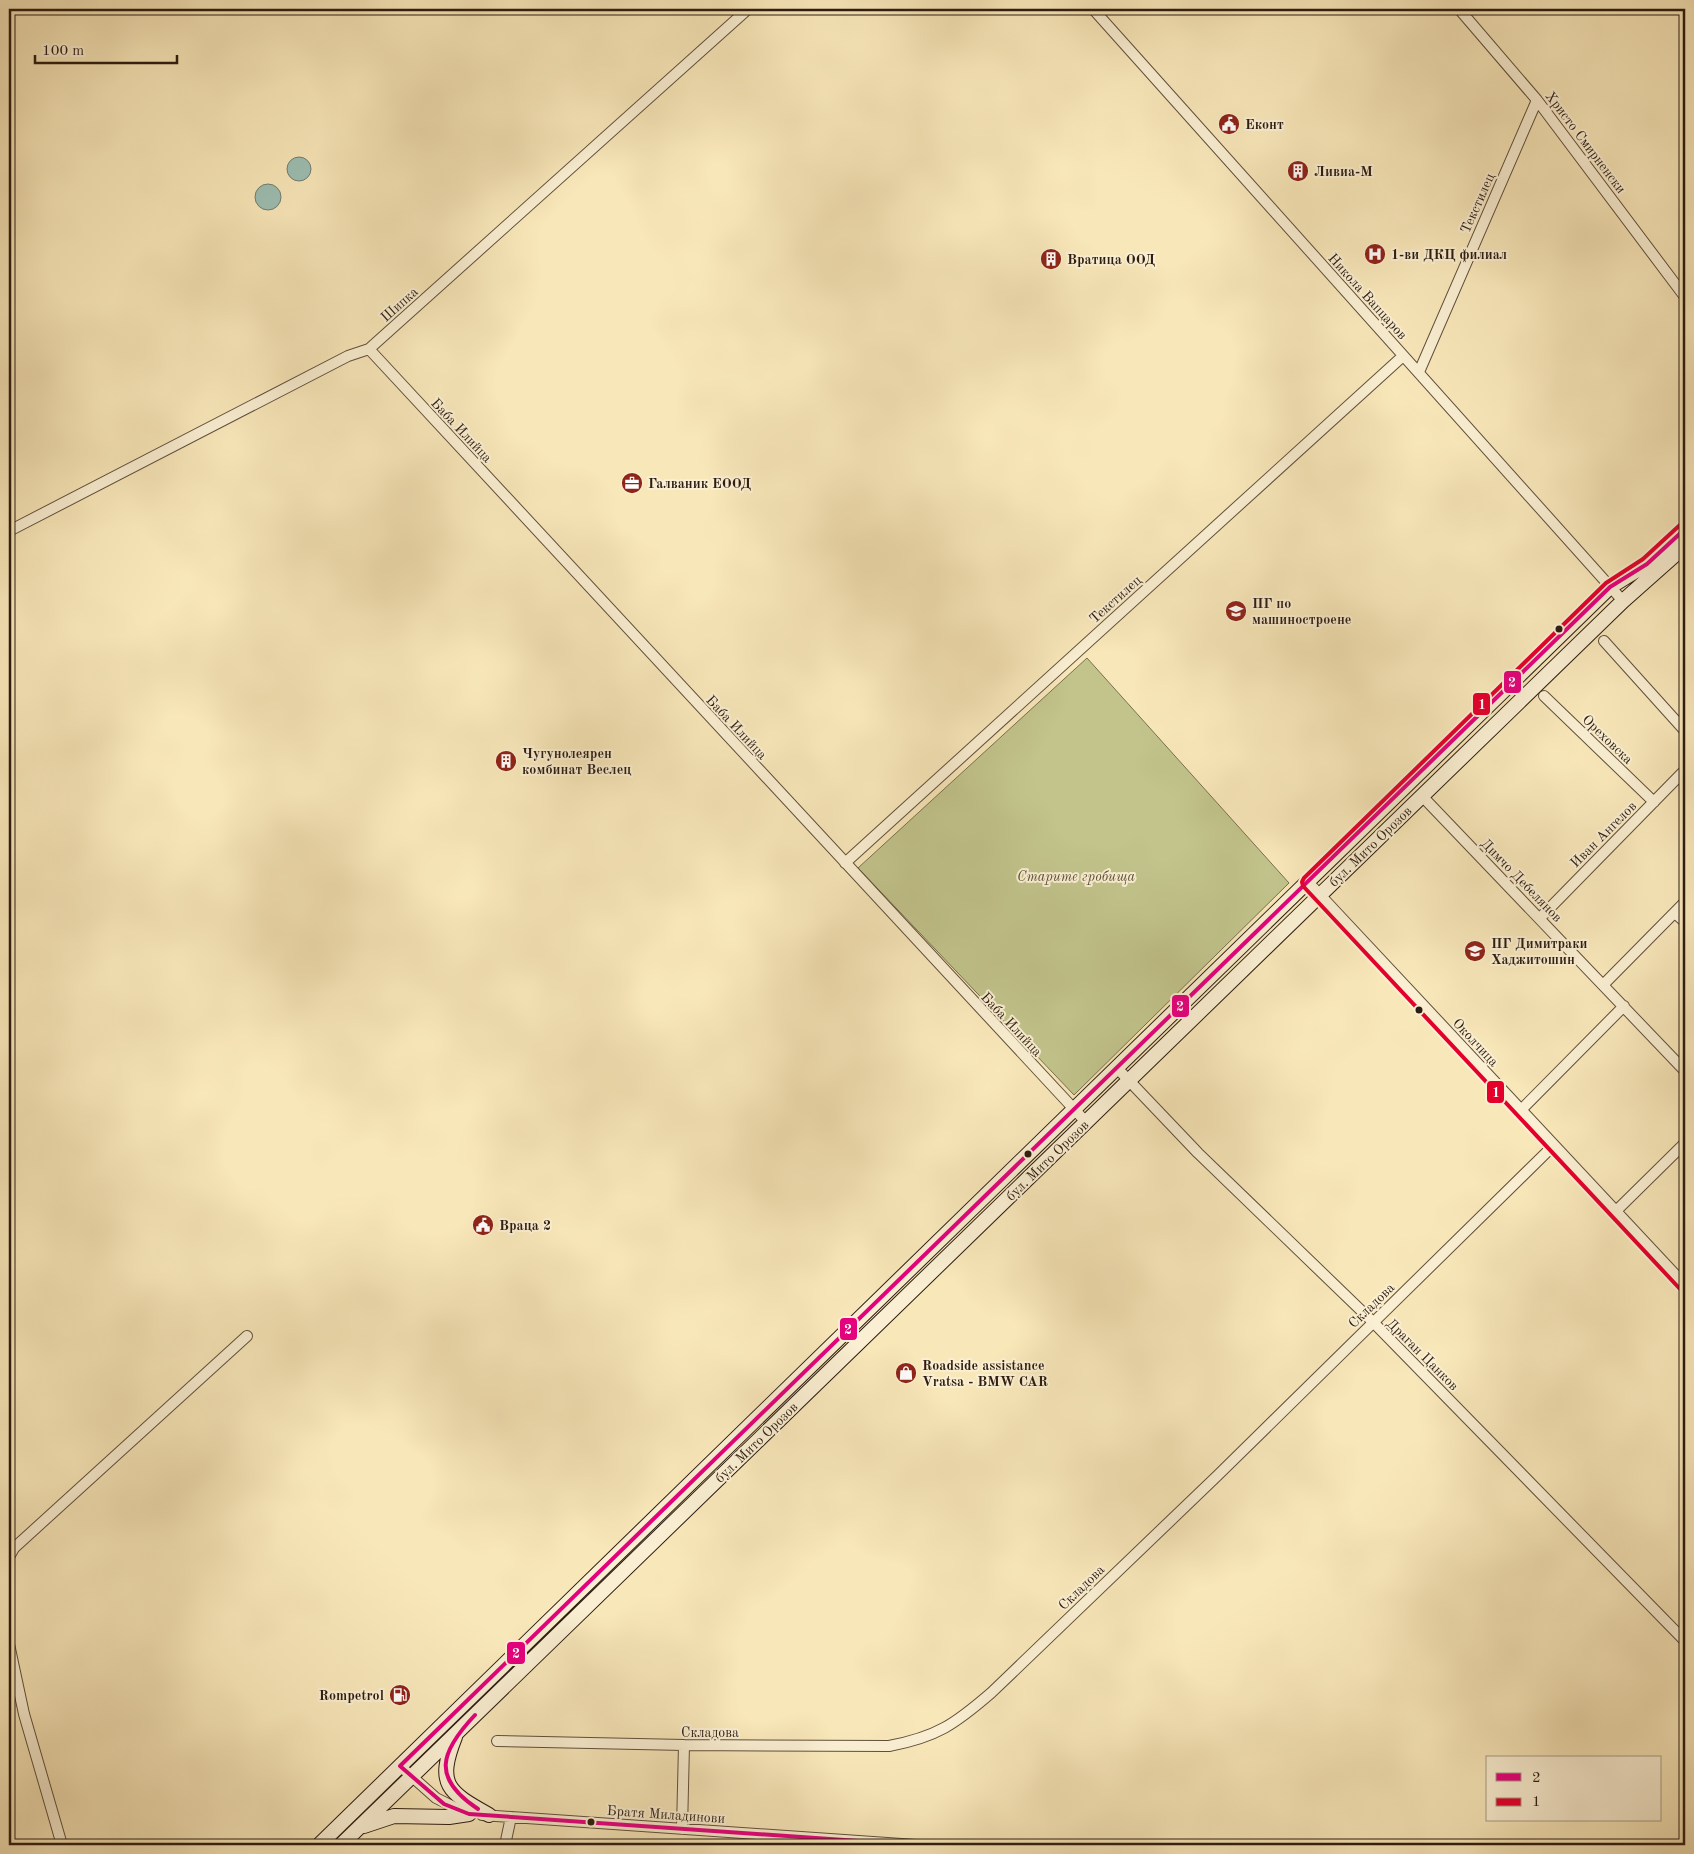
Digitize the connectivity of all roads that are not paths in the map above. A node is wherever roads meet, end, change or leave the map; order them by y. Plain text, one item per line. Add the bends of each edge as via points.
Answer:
1 (748, 9) edge
2 (1093, 9) edge
3 (1459, 9) edge
4 (1537, 100) junction
5 (1685, 297) edge
6 (370, 350) junction
7 (1404, 356) junction
8 (1418, 372) junction
9 (1685, 529) edge
10 (11, 531) edge
11 (1685, 546) edge
12 (1610, 587) junction
13 (1623, 601) junction
14 (1604, 642) dead end
15 (1544, 696) dead end
16 (1685, 731) edge
17 (1685, 770) edge
18 (1422, 796) junction
19 (1654, 802) junction
20 (845, 863) junction
21 (1308, 882) junction
22 (1320, 895) junction
23 (1685, 902) edge
24 (1675, 913) junction
25 (1540, 918) junction
26 (1685, 922) edge
27 (1604, 984) junction
28 (1624, 1006) junction
29 (1117, 1068) junction
30 (1685, 1071) edge
31 (1129, 1080) junction
32 (1073, 1110) junction
33 (1520, 1110) junction
34 (1086, 1122) junction
35 (1685, 1143) edge
36 (1554, 1145) junction
37 (1616, 1211) junction
38 (1685, 1286) edge
39 (1373, 1322) junction
40 (246, 1336) dead end
41 (9, 1557) edge
42 (1685, 1640) edge
43 (9, 1644) edge
44 (458, 1731) junction
45 (497, 1741) dead end
46 (684, 1746) junction
47 (400, 1766) junction
48 (411, 1776) junction
49 (469, 1814) junction
50 (489, 1816) junction
51 (511, 1817) junction
52 (359, 1828) junction
53 (682, 1829) junction
54 (812, 1842) edge
55 (62, 1845) edge
56 (319, 1845) edge
57 (341, 1845) edge
58 (505, 1845) edge
59 (916, 1845) edge

1 - 6 street, Шипка
2 - 7 street, Никола Вапцаров
3 - 4 street, Христо Смирненски
4 - 5 street, Христо Смирненски
4 - 8 street, Текстилец
6 - 10 street, Шипка via 348,356
6 - 20 street, Баба Илийца
7 - 8 street, Никола Вапцаров
7 - 20 street, Текстилец
8 - 12 street, Никола Вапцаров
9 - 12 main road, бул. Мито Орозов via 1647,564
11 - 13 main road, бул. Мито Орозов
12 - 13 street, Никола Вапцаров
12 - 21 main road, бул. Мито Орозов
13 - 18 main road, бул. Мито Орозов
14 - 16 street
15 - 19 street, Ореховска
17 - 19 street, Иван Ангелов
18 - 22 main road, бул. Мито Орозов
18 - 25 street, Димчо Дебелянов
19 - 25 street, Иван Ангелов
20 - 32 street, Баба Илийца
21 - 22 street, Околчица
21 - 29 main road, бул. Мито Орозов
22 - 31 main road, бул. Мито Орозов
22 - 33 street, Околчица
23 - 24 street
24 - 26 street
24 - 27 street
25 - 27 street, Димчо Дебелянов
27 - 28 street, Димчо Дебелянов
28 - 30 street, Димчо Дебелянов
28 - 33 street
29 - 31 street, Драган Цанков
29 - 32 main road, бул. Мито Орозов
31 - 34 main road, бул. Мито Орозов
31 - 39 street, Драган Цанков via 1198,1153
32 - 34 street, Баба Илийца
32 - 47 main road, бул. Мито Орозов
33 - 36 street, Околчица
34 - 44 main road, бул. Мито Орозов
35 - 37 street
36 - 37 street, Околчица
36 - 39 street, Складова
37 - 38 street, Околчица
39 - 42 street, Драган Цанков
39 - 46 street, Складова via 1217,1476 958,1721 914,1741 889,1746
40 - 41 street via 14,1548
43 - 55 street via 24,1714
44 - 48 main road, бул. Мито Орозов
44 - 50 main road via 445,1767 449,1785 462,1800
45 - 46 street, Складова
46 - 53 street
47 - 48 street, Братя Миладинови
47 - 56 main road, бул. Мито Орозов
48 - 49 street, Братя Миладинови via 444,1804
48 - 52 main road, бул. Мито Орозов
49 - 50 street, Братя Миладинови
49 - 52 main road via 394,1816
50 - 51 street, Братя Миладинови
51 - 53 street, Братя Миладинови
51 - 58 street
52 - 57 main road, бул. Мито Орозов
53 - 54 street, Братя Миладинови
54 - 59 street, Братя Миладинови

